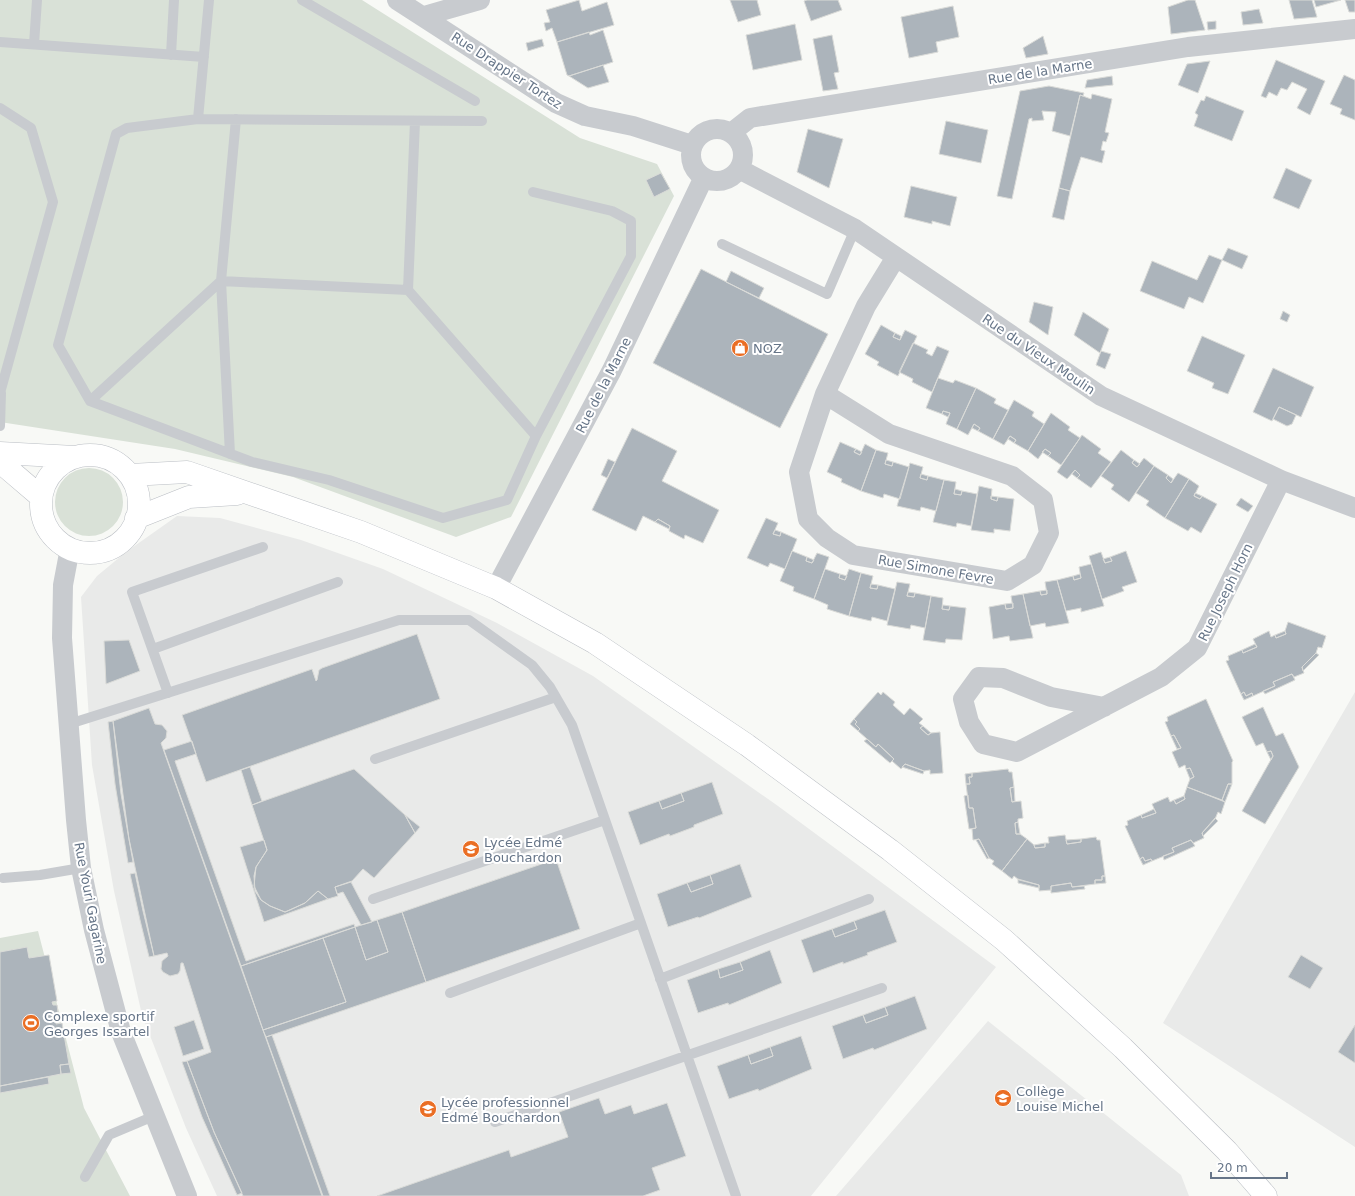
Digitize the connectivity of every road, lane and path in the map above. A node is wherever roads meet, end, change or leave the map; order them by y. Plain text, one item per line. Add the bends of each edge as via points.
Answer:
1 (37, 0) edge
2 (174, 0) edge
3 (209, 0) edge
4 (302, 0) edge
5 (397, 0) edge
6 (480, 0) edge
7 (424, 16) junction
8 (1355, 29) edge
9 (0, 42) edge
10 (34, 44) junction
11 (171, 55) junction
12 (204, 57) junction
13 (475, 101) dead end
14 (0, 108) edge
15 (198, 119) junction
16 (236, 119) junction
17 (415, 121) junction
18 (482, 121) dead end
19 (731, 133) junction
20 (692, 145) junction
21 (739, 169) junction
22 (703, 179) junction
23 (533, 192) dead end
24 (855, 229) junction
25 (722, 244) dead end
26 (896, 257) junction
27 (221, 281) junction
28 (408, 290) junction
29 (0, 393) edge
30 (825, 394) junction
31 (90, 402) junction
32 (0, 426) edge
33 (536, 436) junction
34 (0, 453) edge
35 (230, 454) junction
36 (75, 456) junction
37 (0, 462) edge
38 (130, 475) junction
39 (1281, 480) junction
40 (244, 493) junction
41 (41, 497) junction
42 (1355, 508) edge
43 (136, 518) junction
44 (263, 547) dead end
45 (70, 548) junction
46 (338, 582) dead end
47 (496, 588) junction
48 (153, 650) junction
49 (168, 692) junction
50 (556, 697) junction
51 (1104, 707) junction
52 (69, 724) junction
53 (375, 759) dead end
54 (605, 820) junction
55 (81, 868) junction
56 (3, 878) dead end
57 (373, 898) dead end
58 (869, 899) dead end
59 (641, 923) junction
60 (660, 978) junction
61 (882, 988) dead end
62 (450, 993) dead end
63 (687, 1055) junction
64 (154, 1116) junction
65 (495, 1122) dead end
66 (85, 1177) dead end
67 (187, 1196) edge
68 (736, 1196) edge
69 (1266, 1196) edge

1 - 10 lane
2 - 11 lane
3 - 12 lane
4 - 13 lane
5 - 7 street, Rue Drappier Tortez
6 - 7 street
7 - 20 street, Rue Drappier Tortez via 556,103 585,116 633,126
8 - 19 street, Rue de la Marne via 1188,47 750,118
9 - 10 lane
10 - 11 lane
11 - 12 lane
12 - 15 lane
14 - 29 lane via 31,128 53,202
15 - 16 lane
15 - 31 lane via 128,128 116,134 58,345
16 - 17 lane
16 - 27 lane
17 - 18 lane
17 - 28 lane
19 - 20 street via 709,130 696,138
19 - 21 street via 741,146 743,158
20 - 22 street via 690,160 697,174
21 - 22 street via 727,180
21 - 24 street, Rue du Vieux Moulin
22 - 47 street, Rue de la Marne via 612,370
23 - 33 lane via 612,211 630,221 631,256
24 - 25 lane via 827,294
24 - 26 street, Rue du Vieux Moulin
26 - 30 street, Rue Simone Fevre via 866,306
26 - 39 street, Rue du Vieux Moulin via 1100,396
27 - 28 lane
27 - 31 lane
27 - 35 lane
28 - 33 lane
29 - 32 lane
30 - 30 street, Rue Simone Fevre via 799,472 808,519 827,538 853,555 1007,581 1033,565 1049,533 1043,500 1012,476 889,434
31 - 35 lane
33 - 35 lane via 507,500 443,518 329,480 252,462
34 - 36 street
36 - 38 street via 90,454 105,457 119,464
36 - 41 street via 52,472 44,484
37 - 41 street
38 - 40 street via 187,472
38 - 43 street via 138,496
39 - 42 street, Rue du Vieux Moulin
39 - 51 street, Rue Joseph Horn via 1196,648 1161,677
40 - 43 street via 188,497
40 - 47 street via 361,532
41 - 45 street via 41,513 46,528 56,540
43 - 45 street via 131,531 122,541 110,548 83,552
44 - 48 lane via 132,592
45 - 52 street, Rue Youri Gagarine via 62,585 62,638
46 - 48 lane
47 - 69 street via 596,642 747,745 890,850 1004,940 1123,1048 1227,1151
48 - 49 lane
49 - 50 lane via 399,620 469,620 532,665
49 - 52 lane
50 - 53 lane
50 - 54 lane via 572,725
51 - 51 street, Rue Joseph Horn via 1051,697 1003,678 979,677 963,698 969,722 983,744 1017,752
52 - 55 street, Rue Youri Gagarine
54 - 57 lane
54 - 59 lane
55 - 56 lane
55 - 64 street, Rue Youri Gagarine via 94,930 121,1032
58 - 60 lane
59 - 60 lane
59 - 62 lane
60 - 63 lane
61 - 63 lane
63 - 65 lane
63 - 68 lane
64 - 66 lane via 109,1135
64 - 67 street, Rue Youri Gagarine

